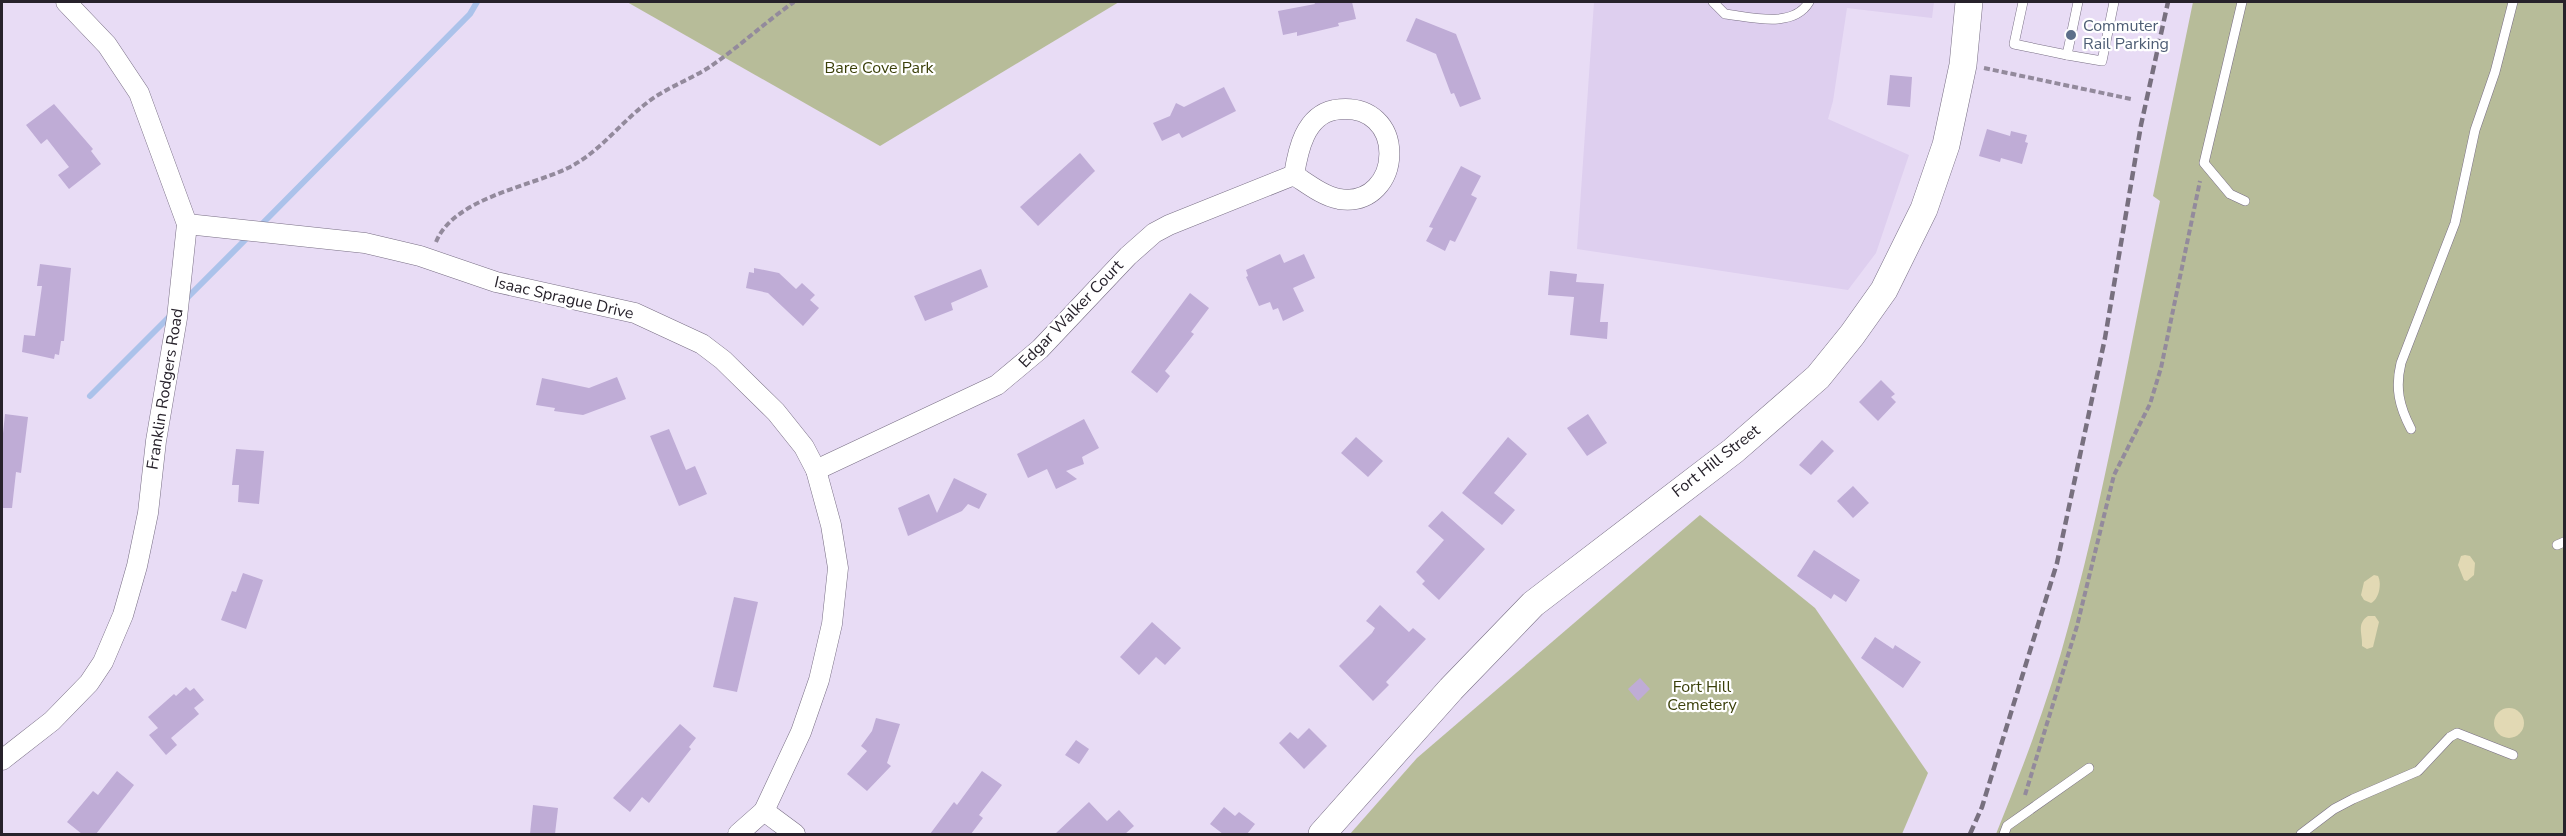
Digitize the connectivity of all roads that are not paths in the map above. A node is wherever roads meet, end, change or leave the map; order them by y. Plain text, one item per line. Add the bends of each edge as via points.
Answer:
1 (66, 2) edge
2 (1713, 2) edge
3 (1809, 2) edge
4 (1969, 2) edge
5 (2023, 2) edge
6 (2078, 2) edge
7 (2114, 2) edge
8 (2242, 2) edge
9 (2513, 2) edge
10 (2067, 55) junction
11 (1294, 175) junction
12 (2245, 201) dead end
13 (187, 224) junction
14 (2411, 429) dead end
15 (816, 470) junction
16 (2513, 755) dead end
17 (2, 760) edge
18 (2089, 768) dead end
19 (764, 811) junction
20 (738, 834) edge
21 (795, 834) edge
22 (1322, 834) edge
23 (2004, 834) edge
24 (2301, 834) edge

1 - 13 street, Franklin Rodgers Road via 107,45 139,93
2 - 3 lane via 1725,14 1778,20 1804,9
4 - 22 main road, Fort Hill Street via 1963,65 1946,145 1924,209 1884,291 1852,335 1818,377 1733,451 1533,604
5 - 10 lane via 2014,44
6 - 10 lane
7 - 10 lane via 2102,61
8 - 12 lane via 2204,164 2230,194
9 - 14 lane via 2475,130 2455,223 2401,363 2397,395
11 - 11 street via 1340,199 1365,196 1382,181 1389,159 1388,138 1370,114 1350,109 1325,113 1317,117 1306,133
11 - 15 street, Edgar Walker Court via 1154,233 998,386
13 - 15 street, Isaac Sprague Drive via 365,243 496,282 634,313 702,344 723,360 776,412 804,447
13 - 17 street, Franklin Rodgers Road via 147,513 123,615 103,662 89,683 52,721
15 - 19 street, Isaac Sprague Drive via 838,568 832,624 801,732
16 - 24 lane via 2457,733 2418,771 2352,799
18 - 23 lane via 2007,826
19 - 20 street, Isaac Sprague Drive
19 - 21 street

